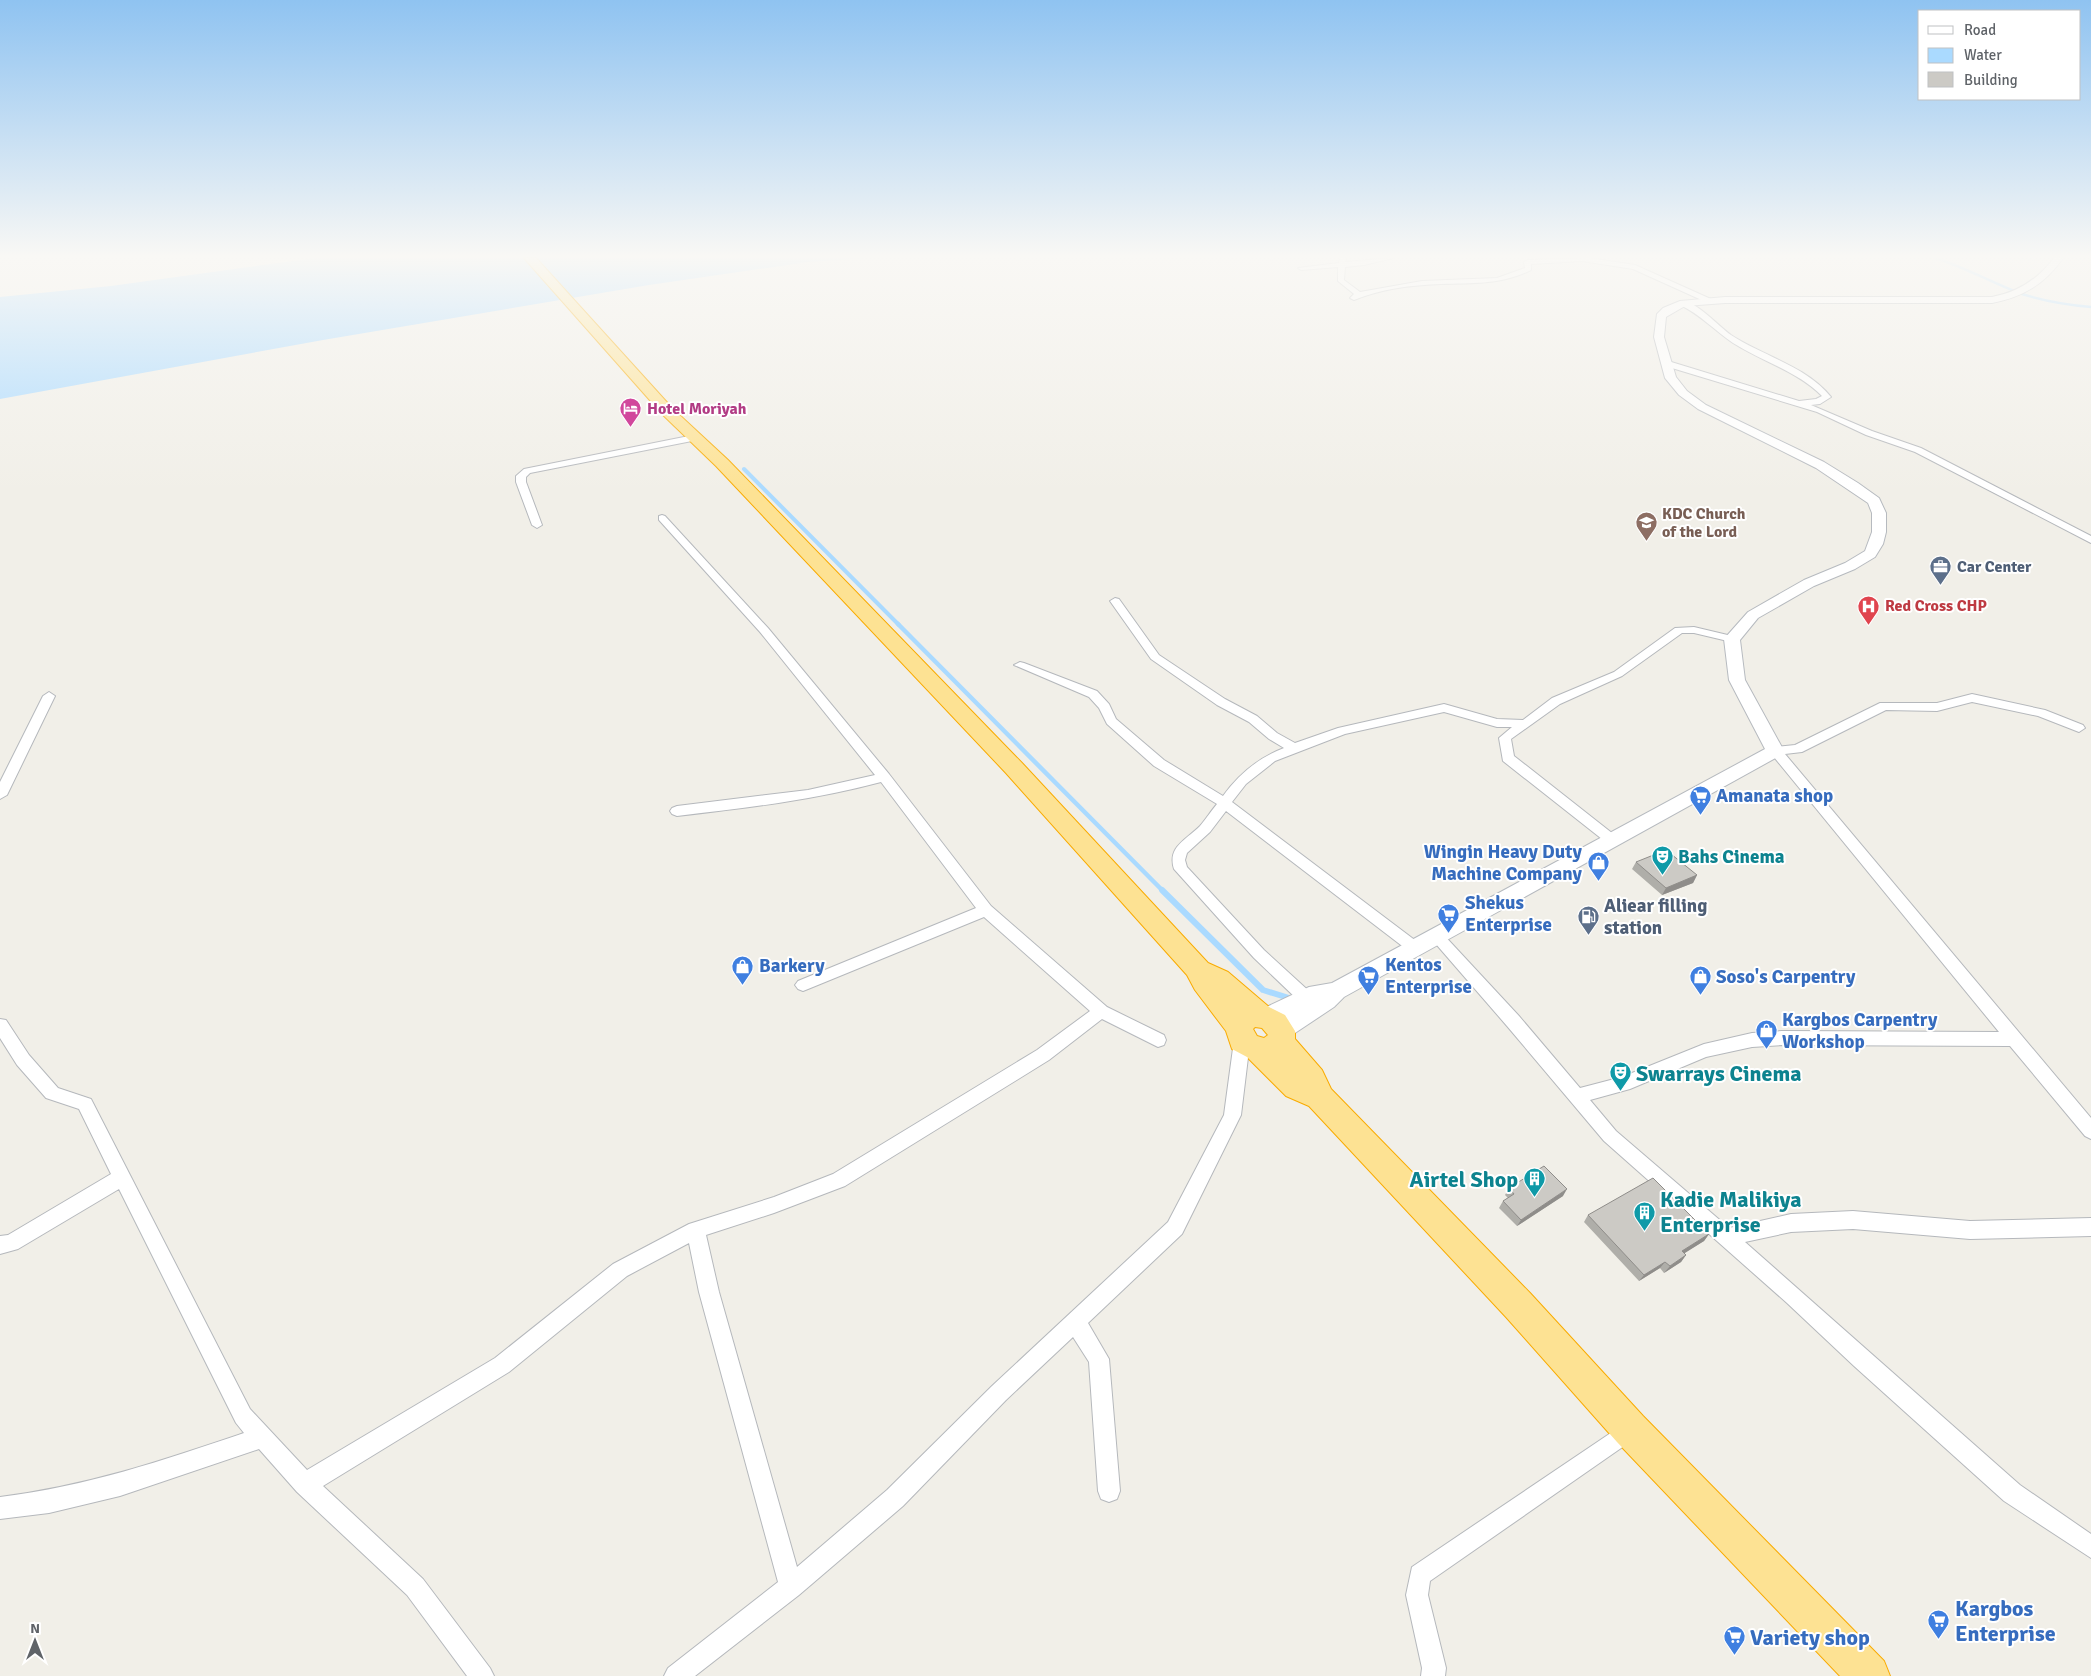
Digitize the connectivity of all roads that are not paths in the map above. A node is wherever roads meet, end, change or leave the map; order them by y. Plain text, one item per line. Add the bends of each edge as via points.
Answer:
1 (601, 336) edge
2 (1659, 336) edge
3 (1728, 336) edge
4 (1665, 363) junction
5 (1798, 403) junction
6 (694, 438) junction
7 (662, 518) dead end
8 (537, 526) dead end
9 (2091, 540) edge
10 (1115, 601) dead end
11 (1732, 639) junction
12 (1020, 665) dead end
13 (49, 696) dead end
14 (1526, 724) junction
15 (2079, 728) dead end
16 (1294, 748) junction
17 (1775, 751) junction
18 (884, 777) junction
19 (0, 795) edge
20 (1225, 803) junction
21 (677, 811) dead end
22 (1612, 840) junction
23 (986, 910) junction
24 (1436, 936) junction
25 (1415, 948) junction
26 (802, 986) dead end
27 (1336, 991) junction
28 (1305, 997) junction
29 (1100, 1011) junction
30 (0, 1025) edge
31 (1261, 1032) junction
32 (1158, 1040) dead end
33 (2013, 1040) junction
34 (1576, 1096) junction
35 (2091, 1131) edge
36 (122, 1177) junction
37 (2091, 1227) edge
38 (696, 1230) junction
39 (1726, 1236) junction
40 (0, 1245) edge
41 (1075, 1321) junction
42 (1630, 1430) junction
43 (264, 1437) junction
44 (305, 1484) junction
45 (1109, 1491) dead end
46 (0, 1508) edge
47 (2091, 1547) edge
48 (791, 1587) junction
49 (482, 1676) edge
50 (676, 1676) edge
51 (1433, 1676) edge
52 (1869, 1676) edge

1 - 6 highway
2 - 4 main road
3 - 5 street via 1799,374 1828,397 1817,402
4 - 5 street
4 - 11 main road via 1683,393 1702,407 1820,465 1874,501 1879,513 1879,532 1870,554 1753,615
5 - 9 street via 1918,450
6 - 8 street via 527,471 520,476 521,482
6 - 31 highway via 722,463 1007,761 1198,969 1204,983
7 - 18 street via 764,630
10 - 16 street via 1155,657
11 - 14 street via 1694,630 1679,630 1618,674 1556,701
11 - 17 main road via 1737,680
12 - 20 street via 1093,694 1105,707 1111,721 1160,763
13 - 19 street
14 - 16 street via 1496,723 1444,708 1342,731
14 - 22 street via 1505,738 1508,758
15 - 17 street via 2041,713 1972,698 1937,706 1884,706 1798,749
16 - 20 street via 1270,758 1241,781
17 - 22 main road
17 - 33 street
18 - 21 street via 816,793
18 - 23 street
20 - 25 street
20 - 28 street via 1205,829 1180,851 1178,860 1182,869 1259,954
22 - 24 main road
23 - 26 street
23 - 29 street
24 - 25 main road
24 - 34 street
25 - 27 main road
27 - 28 main road
27 - 31 main road via 1326,1001
28 - 31 main road
29 - 32 street
29 - 38 street via 1043,1055 839,1180
30 - 36 street via 23,1060 52,1093 85,1104
31 - 41 street via 1232,1115 1175,1228
31 - 42 highway via 1296,1087 1319,1097 1518,1305
33 - 34 street via 1752,1040 1704,1051 1624,1084
33 - 35 street
34 - 39 street via 1610,1136
36 - 40 street via 12,1243
36 - 43 street via 243,1416
37 - 39 street via 1970,1230 1853,1220 1791,1223
38 - 44 street via 620,1270 502,1364
38 - 48 street via 709,1292
39 - 47 street via 2012,1493
41 - 45 street via 1098,1359
41 - 48 street via 894,1498
42 - 51 street via 1420,1575 1417,1595 1434,1668
42 - 52 highway
43 - 44 street
43 - 46 street via 120,1485 49,1502
44 - 49 street via 414,1588
48 - 50 street

